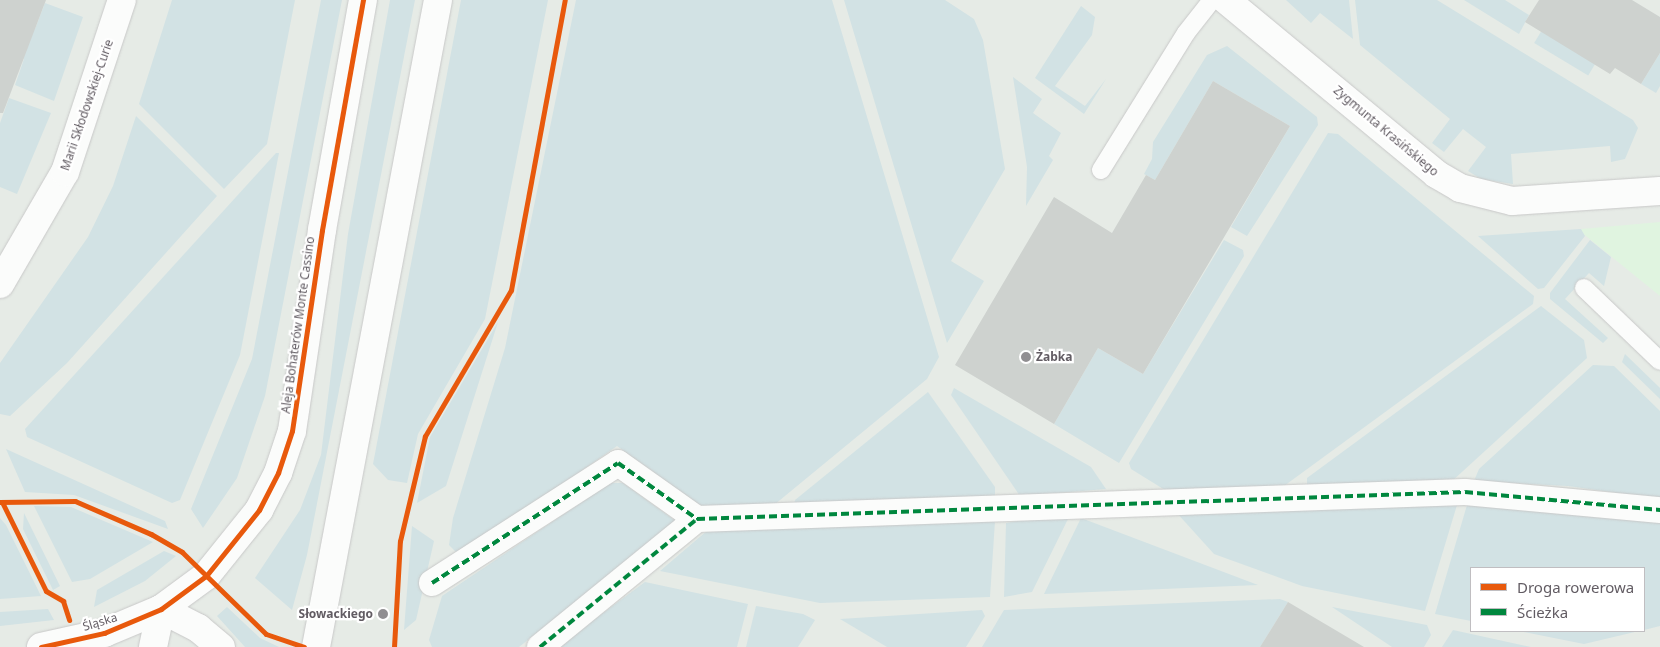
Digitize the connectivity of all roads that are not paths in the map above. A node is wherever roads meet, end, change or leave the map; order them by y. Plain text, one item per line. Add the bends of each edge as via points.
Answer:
1 (122, 0) edge
2 (363, 0) edge
3 (438, 0) edge
4 (1212, 0) edge
5 (1239, 4) edge
6 (1101, 170) dead end
7 (1660, 191) edge
8 (0, 284) edge
9 (1584, 288) dead end
10 (1660, 361) edge
11 (1660, 510) edge
12 (698, 519) junction
13 (432, 583) dead end
14 (161, 608) junction
15 (41, 647) edge
16 (153, 647) edge
17 (221, 647) edge
18 (316, 647) edge
19 (540, 647) edge

1 - 8 street, Marii Skłodowskiej-Curie via 65,172
2 - 14 street, Aleja Bohaterów Monte Cassino via 322,230 292,431 278,473 238,541 206,576
3 - 18 street
4 - 6 lane via 1186,33
5 - 7 street, Zygmunta Krasińskiego via 1436,174 1460,188 1512,201
9 - 10 lane
11 - 12 street via 1577,499 1465,492
12 - 13 street via 618,463
12 - 19 street
14 - 15 street, Śląska via 104,633
14 - 16 street
14 - 17 street via 198,628

